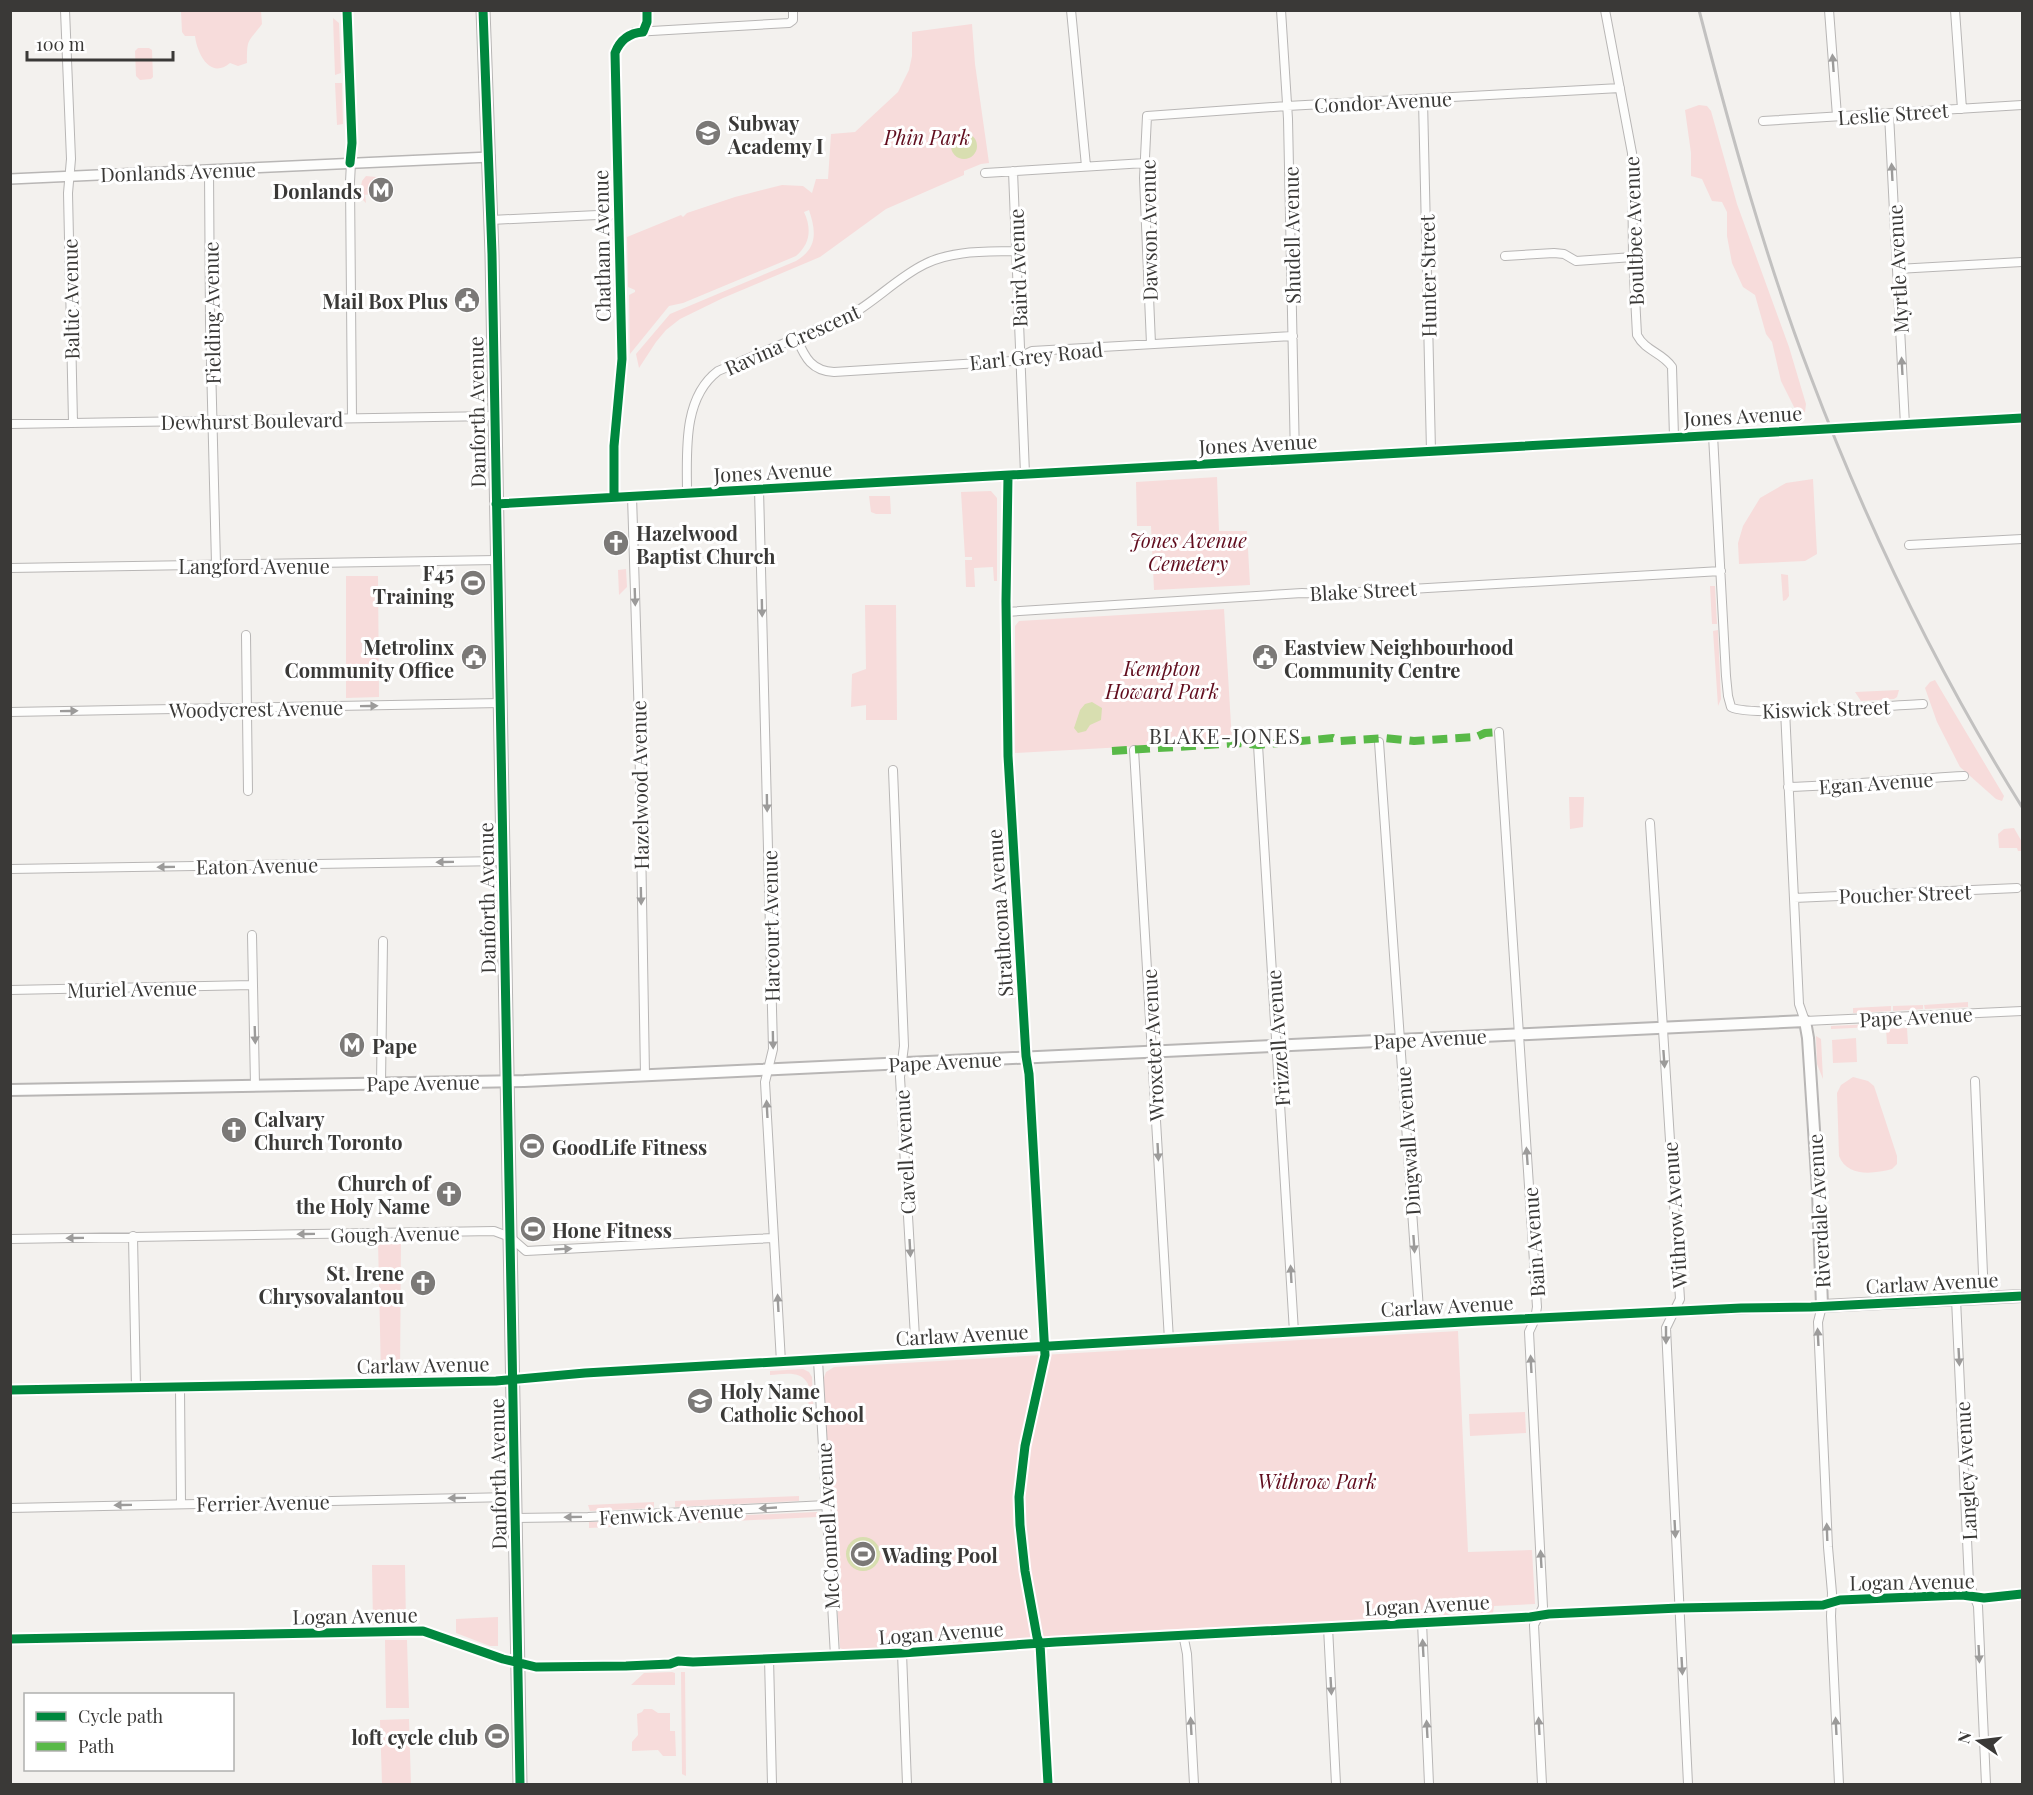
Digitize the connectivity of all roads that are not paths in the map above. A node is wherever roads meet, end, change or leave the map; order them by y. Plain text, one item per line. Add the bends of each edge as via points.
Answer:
1 (65, 10) edge
2 (347, 10) edge
3 (483, 10) edge
4 (647, 10) edge
5 (793, 10) edge
6 (1071, 10) edge
7 (1281, 10) edge
8 (1605, 10) edge
9 (1829, 10) edge
10 (1956, 10) edge
11 (643, 32) junction
12 (1620, 88) junction
13 (1423, 100) junction
14 (2022, 105) edge
15 (1287, 106) junction
16 (1962, 109) junction
17 (1889, 114) junction
18 (1147, 116) joint
19 (1837, 116) junction
20 (1763, 121) dead end
21 (489, 157) junction
22 (1145, 163) junction
23 (350, 164) junction
24 (1086, 166) junction
25 (209, 170) junction
26 (1013, 171) junction
27 (985, 173) dead end
28 (69, 176) junction
29 (10, 178) edge
30 (619, 214) junction
31 (491, 220) junction
32 (1016, 251) junction
33 (1505, 256) dead end
34 (1633, 257) junction
35 (2022, 262) edge
36 (1897, 269) junction
37 (1293, 336) junction
38 (797, 339) junction
39 (1152, 344) junction
40 (1020, 356) junction
41 (494, 416) junction
42 (352, 418) junction
43 (2022, 418) edge
44 (74, 422) junction
45 (213, 422) junction
46 (10, 424) edge
47 (1905, 425) junction
48 (1713, 435) junction
49 (1674, 437) junction
50 (1431, 451) junction
51 (1295, 459) junction
52 (1025, 474) junction
53 (1008, 476) junction
54 (759, 489) junction
55 (687, 493) junction
56 (632, 496) junction
57 (614, 497) junction
58 (496, 504) junction
59 (2022, 538) edge
60 (1909, 545) dead end
61 (497, 560) junction
62 (216, 564) junction
63 (10, 568) edge
64 (1721, 571) junction
65 (1006, 612) junction
66 (246, 635) dead end
67 (501, 703) junction
68 (1923, 704) dead end
69 (247, 708) junction
70 (1785, 710) junction
71 (10, 712) edge
72 (1499, 732) dead end
73 (1379, 742) dead end
74 (1258, 745) dead end
75 (1134, 750) dead end
76 (893, 770) dead end
77 (1964, 776) dead end
78 (1788, 787) junction
79 (248, 791) dead end
80 (1650, 823) dead end
81 (503, 861) junction
82 (10, 869) edge
83 (2017, 888) dead end
84 (1794, 898) junction
85 (252, 936) dead end
86 (383, 941) dead end
87 (253, 985) junction
88 (10, 990) edge
89 (2022, 1011) edge
90 (1805, 1021) junction
91 (1661, 1027) junction
92 (1518, 1034) junction
93 (1400, 1039) junction
94 (1277, 1045) junction
95 (1152, 1052) junction
96 (1026, 1056) junction
97 (902, 1063) junction
98 (770, 1069) junction
99 (645, 1075) junction
100 (507, 1081) junction
101 (1975, 1081) dead end
102 (381, 1083) junction
103 (255, 1085) junction
104 (10, 1090) edge
105 (133, 1236) junction
106 (510, 1237) junction
107 (773, 1238) junction
108 (10, 1239) edge
109 (2022, 1296) edge
110 (1984, 1298) junction
111 (1956, 1299) junction
112 (1822, 1306) junction
113 (1675, 1311) junction
114 (1535, 1319) junction
115 (1420, 1324) junction
116 (1294, 1332) junction
117 (1168, 1340) junction
118 (1045, 1348) junction
119 (916, 1355) junction
120 (818, 1360) junction
121 (781, 1362) junction
122 (513, 1379) junction
123 (180, 1388) junction
124 (136, 1389) junction
125 (10, 1390) edge
126 (515, 1497) junction
127 (182, 1504) junction
128 (826, 1505) junction
129 (10, 1508) edge
130 (515, 1518) junction
131 (2022, 1594) edge
132 (1974, 1596) junction
133 (1831, 1603) junction
134 (1679, 1608) junction
135 (1538, 1616) junction
136 (1422, 1622) junction
137 (1328, 1627) junction
138 (1183, 1634) junction
139 (10, 1639) edge
140 (1040, 1644) junction
141 (902, 1653) junction
142 (834, 1656) junction
143 (769, 1658) junction
144 (518, 1663) junction
145 (520, 1785) edge
146 (772, 1785) edge
147 (907, 1785) edge
148 (1048, 1785) edge
149 (1194, 1785) edge
150 (1336, 1785) edge
151 (1429, 1785) edge
152 (1542, 1785) edge
153 (1688, 1785) edge
154 (1839, 1785) edge
155 (1986, 1785) edge

1 - 28 street, Baltic Avenue
2 - 23 street
3 - 21 main road, Danforth Avenue
4 - 11 street
5 - 11 street via 789,23
6 - 24 street
7 - 15 street, Shudell Avenue
8 - 12 street, Boultbee Avenue
19 -> 9 street
10 - 16 street
11 - 30 street, Chatham Avenue via 626,36 615,53
12 - 13 street, Condor Avenue
12 - 34 street, Boultbee Avenue via 1632,153
13 - 15 street, Condor Avenue
13 - 50 street, Hunter Street
14 - 16 street, Leslie Street
15 - 18 street, Condor Avenue
15 - 37 street, Shudell Avenue
16 - 17 street, Leslie Street
17 - 19 street, Leslie Street
36 -> 17 street, Myrtle Avenue
18 - 22 street, Dawson Avenue
19 - 20 street, Leslie Street
21 - 23 street, Donlands Avenue
21 - 31 main road, Danforth Avenue
22 - 24 street
22 - 39 street, Dawson Avenue
23 - 25 street, Donlands Avenue
23 - 42 street
24 - 26 street
25 - 28 street, Donlands Avenue
25 - 45 street, Fielding Avenue
26 - 27 street
26 - 32 street, Baird Avenue
28 - 29 street, Donlands Avenue
28 - 44 street, Baltic Avenue
30 - 31 street
30 - 57 street, Chatham Avenue via 621,359
31 - 41 main road, Danforth Avenue
32 - 38 street, Ravina Crescent via 937,259 914,270 858,311
32 - 40 street, Baird Avenue
33 - 34 street via 1554,253 1576,261
34 - 49 street, Boultbee Avenue via 1637,335 1642,344 1672,367
35 - 36 street
47 -> 36 street, Myrtle Avenue
37 - 39 street, Earl Grey Road
37 - 51 street, Shudell Avenue
38 - 40 street, Earl Grey Road via 810,365 826,371 1012,361
38 - 55 street, Ravina Crescent via 726,367 705,385 694,407 688,439
39 - 40 street, Earl Grey Road via 1032,351
40 - 52 street, Baird Avenue
41 - 42 street, Dewhurst Boulevard
41 - 58 main road, Danforth Avenue
42 - 45 street, Dewhurst Boulevard
43 - 47 street, Jones Avenue
44 - 45 street, Dewhurst Boulevard
44 - 46 street, Dewhurst Boulevard
45 - 62 street, Fielding Avenue
47 - 48 street, Jones Avenue
48 - 49 street, Jones Avenue
48 - 64 street
49 - 50 street, Jones Avenue
50 - 51 street, Jones Avenue
51 - 52 street, Jones Avenue
52 - 53 street, Jones Avenue
53 - 54 street, Jones Avenue
53 - 65 street, Strathcona Avenue
54 - 55 street, Jones Avenue
54 -> 98 street, Harcourt Avenue via 773,1048
55 - 56 street, Jones Avenue
56 - 57 street, Jones Avenue
56 -> 99 street, Hazelwood Avenue
57 - 58 street, Jones Avenue
58 - 61 main road, Danforth Avenue
59 - 60 street
61 - 62 street, Langford Avenue
61 - 67 main road, Danforth Avenue
62 - 63 street, Langford Avenue
64 - 65 street, Blake Street
64 - 70 street, Kiswick Street via 1731,707 1737,711
65 - 96 street, Strathcona Avenue via 1008,756
66 - 69 street
69 -> 67 street, Woodycrest Avenue
67 - 81 main road, Danforth Avenue
68 - 70 street, Kiswick Street
71 -> 69 street, Woodycrest Avenue
69 - 79 street
70 - 78 street, Riverdale Avenue
72 - 92 street, Bain Avenue
73 - 93 street, Dingwall Avenue
74 - 94 street, Frizzell Avenue
75 - 95 street, Wroxeter Avenue
76 - 97 street, Cavell Avenue
77 - 78 street, Egan Avenue
78 - 84 street, Riverdale Avenue
80 - 91 street, Withrow Avenue
81 -> 82 street, Eaton Avenue
81 - 100 main road, Danforth Avenue
83 - 84 street, Poucher Street
84 - 90 street, Riverdale Avenue via 1799,1004
85 - 87 street
86 - 102 street
87 - 88 street, Muriel Avenue
87 -> 103 street
89 - 90 street, Pape Avenue
90 - 91 main road, Pape Avenue
90 - 112 main road, Riverdale Avenue
91 - 92 main road, Pape Avenue
91 -> 113 street, Withrow Avenue via 1680,1299
92 - 93 main road, Pape Avenue
114 -> 92 street, Bain Avenue
93 - 94 main road, Pape Avenue
93 -> 115 street, Dingwall Avenue
94 - 95 main road, Pape Avenue
116 -> 94 street, Frizzell Avenue
95 - 96 main road, Pape Avenue
95 -> 117 street, Wroxeter Avenue
96 - 97 main road, Pape Avenue
96 - 118 street, Strathcona Avenue
97 - 98 main road, Pape Avenue
97 -> 119 street, Cavell Avenue
98 - 99 main road, Pape Avenue
107 -> 98 street, Harcourt Avenue via 765,1082
99 - 100 main road, Pape Avenue
100 - 102 main road, Pape Avenue
100 - 106 main road, Danforth Avenue
101 - 110 street
102 - 103 main road, Pape Avenue
103 - 104 main road, Pape Avenue
106 -> 105 street, Gough Avenue via 494,1231
105 -> 108 street, Gough Avenue
105 - 124 street
106 -> 107 street, Gough Avenue via 526,1251
106 - 122 main road, Danforth Avenue
121 -> 107 street, Harcourt Avenue
109 - 110 main road, Carlaw Avenue
110 - 111 main road, Carlaw Avenue
111 - 112 main road, Carlaw Avenue
111 -> 132 street, Langley Avenue via 1969,1583
112 - 113 street, Carlaw Avenue
133 -> 112 street, Riverdale Avenue via 1818,1322
113 - 114 street, Carlaw Avenue
113 -> 134 street, Withrow Avenue via 1666,1328
114 - 115 street, Carlaw Avenue
135 -> 114 street, Bain Avenue via 1543,1607 1529,1332
115 - 116 street, Carlaw Avenue
116 - 117 street, Carlaw Avenue
117 - 118 street, Carlaw Avenue
118 - 119 street, Carlaw Avenue
119 - 120 street, Carlaw Avenue
120 - 121 street, Carlaw Avenue
120 - 128 street, McConnell Avenue
121 - 122 street, Carlaw Avenue
122 - 123 street, Carlaw Avenue
122 - 126 main road, Danforth Avenue
123 - 124 street, Carlaw Avenue
123 - 127 street
124 - 125 street, Carlaw Avenue
126 -> 127 street, Ferrier Avenue
126 - 130 main road, Danforth Avenue
127 -> 129 street, Ferrier Avenue
128 -> 130 street, Fenwick Avenue
128 - 142 street, McConnell Avenue
130 - 144 main road, Danforth Avenue
131 - 132 street, Logan Avenue
132 - 133 street, Logan Avenue
132 -> 155 street, Langley Avenue via 1978,1606
133 - 134 street, Logan Avenue
154 -> 133 street, Riverdale Avenue
134 - 135 street, Logan Avenue
134 -> 153 street, Withrow Avenue
135 - 136 street, Logan Avenue
152 -> 135 street, Bain Avenue via 1534,1624
136 - 137 street, Logan Avenue
151 -> 136 street
137 - 138 street, Logan Avenue
137 -> 150 street
138 - 140 street, Logan Avenue
149 -> 138 street
139 - 144 street, Logan Avenue via 423,1631
140 - 141 street, Logan Avenue
140 - 148 street
141 - 142 street, Logan Avenue
141 - 147 street
142 - 143 street, Logan Avenue
143 - 144 street, Logan Avenue via 626,1666 536,1667
143 - 146 street
144 - 145 main road, Danforth Avenue

